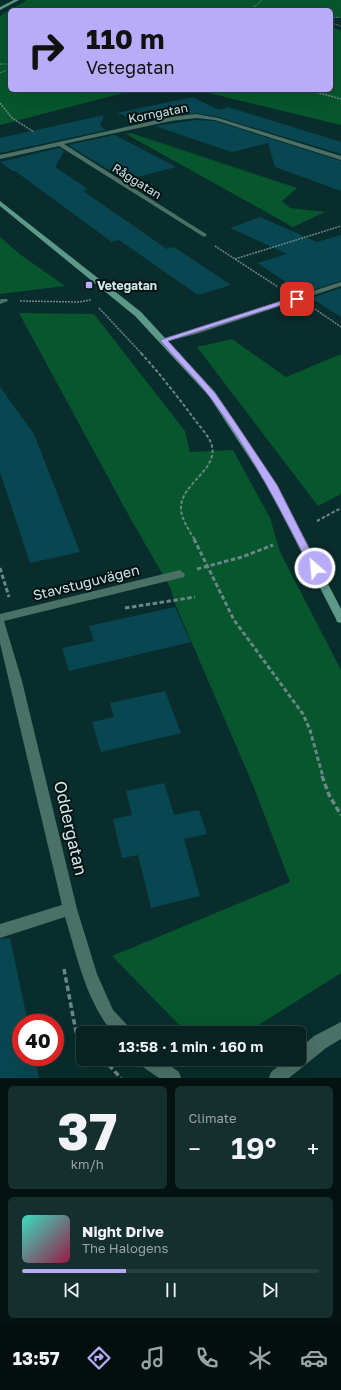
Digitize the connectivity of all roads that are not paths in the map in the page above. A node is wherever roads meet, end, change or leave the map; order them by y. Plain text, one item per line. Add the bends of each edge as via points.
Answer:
1 (17, 0) edge
2 (0, 9) edge
3 (60, 144) junction
4 (0, 157) edge
5 (341, 158) edge
6 (0, 203) edge
7 (204, 235) road end
8 (341, 284) edge
9 (164, 340) junction
10 (180, 574) road end
11 (0, 618) edge
12 (341, 619) edge
13 (0, 623) edge
14 (70, 909) junction
15 (0, 931) edge
16 (117, 1026) edge
17 (341, 1030) edge
18 (156, 1066) edge
19 (174, 1078) edge
20 (277, 1078) edge

1 - 2 street
3 - 4 street, Korngatan
3 - 5 street, Korngatan via 171,119 196,116 216,119
3 - 7 street, Råggatan
6 - 9 street via 114,293
8 - 9 street
9 - 12 street via 212,394 272,485
10 - 11 street, Stavstuguvägen
13 - 14 street, Oddergatan
14 - 15 street
14 - 16 street, Oddergatan via 90,975 108,1015
17 - 20 street via 320,1042
18 - 19 street

